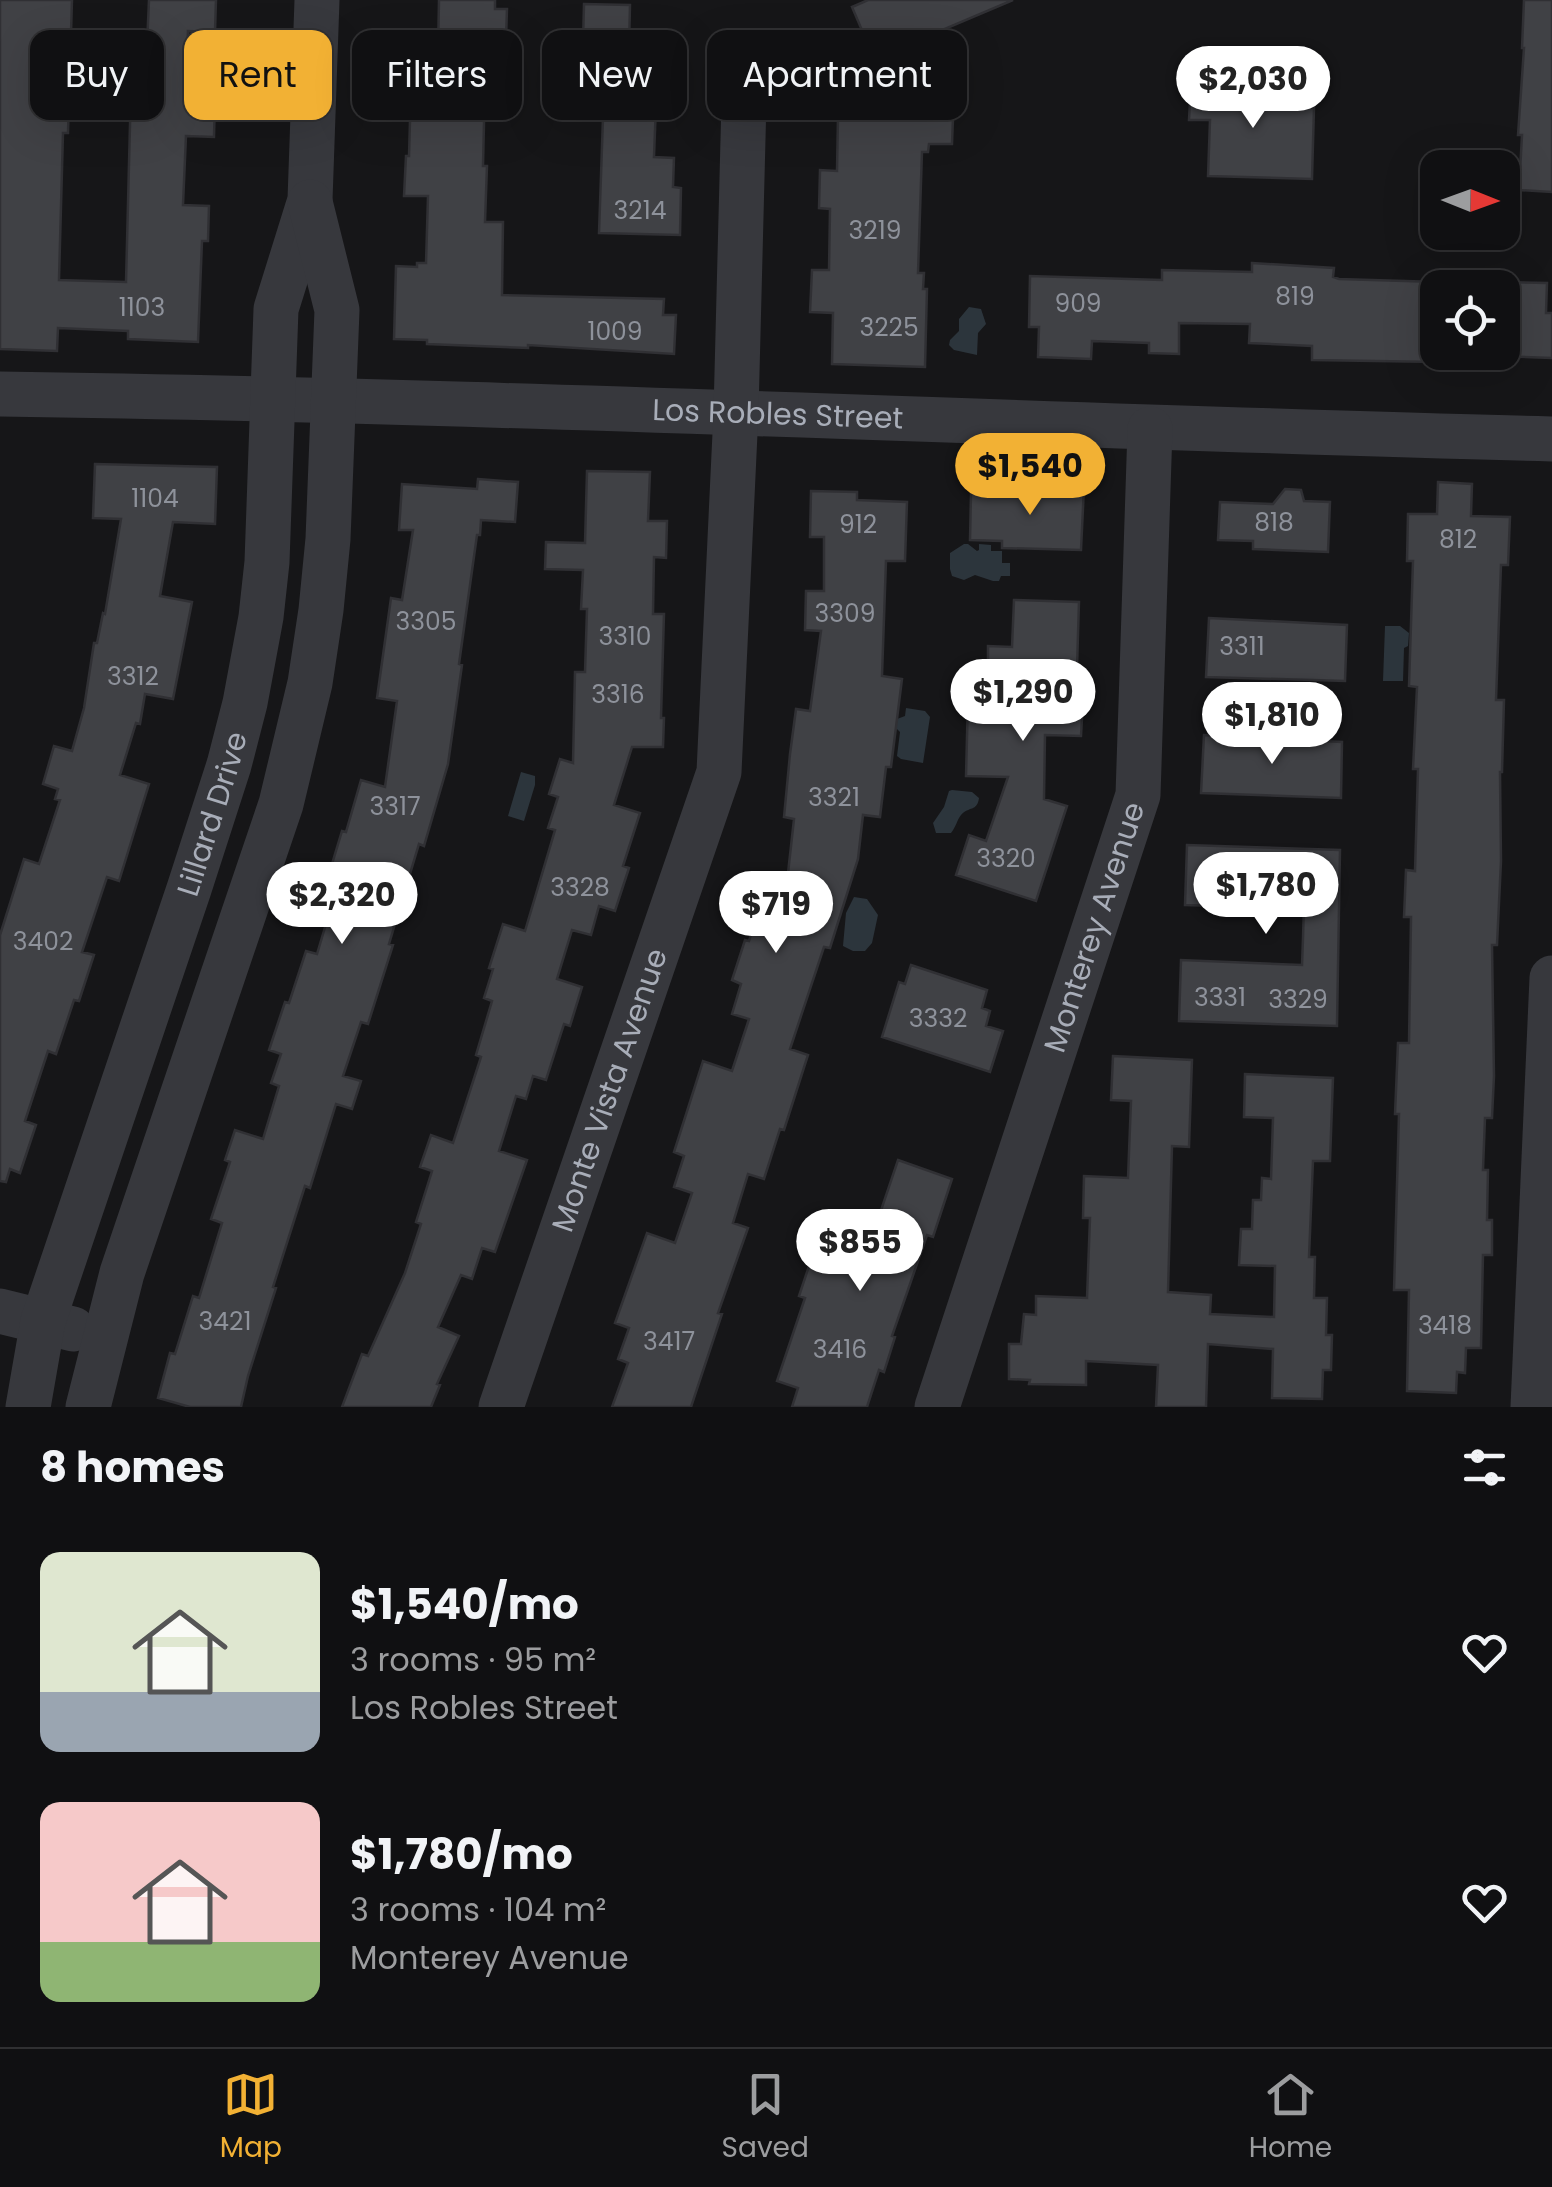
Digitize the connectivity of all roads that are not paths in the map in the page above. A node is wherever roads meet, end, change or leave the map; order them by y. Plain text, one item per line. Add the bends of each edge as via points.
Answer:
1 (318, 0) edge
2 (743, 120) edge
3 (310, 200) junction
4 (0, 394) edge
5 (272, 398) junction
6 (333, 399) junction
7 (736, 412) junction
8 (1150, 429) junction
9 (1552, 440) edge
10 (189, 889) junction
11 (247, 908) junction
12 (1552, 978) edge
13 (0, 1311) edge
14 (43, 1322) junction
15 (104, 1338) junction
16 (28, 1407) edge
17 (88, 1407) edge
18 (501, 1407) edge
19 (937, 1407) edge
20 (1532, 1407) edge

1 - 3 street, Lillard Drive
2 - 7 street, Monte Vista Avenue
3 - 5 street, Lillard Drive via 276,309
3 - 6 street, Lillard Drive via 336,310
4 - 5 street, Los Robles Street
5 - 6 street, Los Robles Street
5 - 10 street, Lillard Drive via 261,617 229,765
6 - 7 street, Los Robles Street
6 - 11 street, Lillard Drive via 328,539 310,682
7 - 8 street, Los Robles Street
7 - 18 street, Monte Vista Avenue via 719,772
8 - 9 street, Los Robles Street
8 - 19 street, Monterey Avenue via 1138,795
10 - 11 street
10 - 14 street, Lillard Drive
11 - 15 street, Lillard Drive
12 - 20 street
13 - 14 street
14 - 15 street
14 - 16 street, Lillard Drive
15 - 17 street, Lillard Drive

